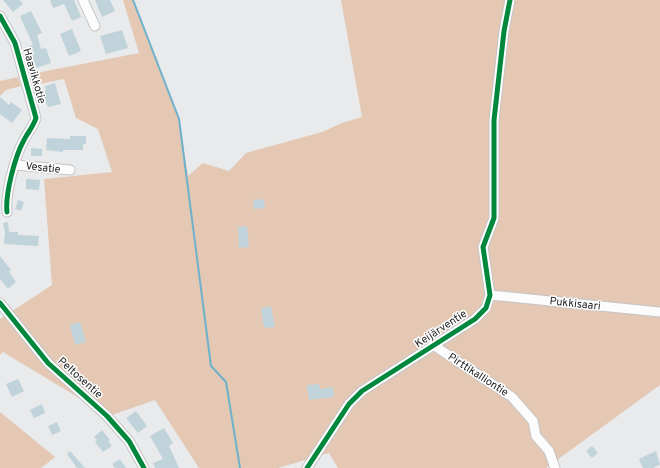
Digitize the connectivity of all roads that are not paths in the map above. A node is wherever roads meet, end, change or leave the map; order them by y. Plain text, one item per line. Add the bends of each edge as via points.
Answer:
1 (83, 0) edge
2 (510, 0) edge
3 (0, 16) edge
4 (95, 26) dead end
5 (3, 29) edge
6 (16, 165) junction
7 (70, 170) dead end
8 (8, 212) dead end
9 (490, 295) junction
10 (0, 303) edge
11 (660, 312) edge
12 (433, 346) junction
13 (144, 468) edge
14 (307, 468) edge
15 (555, 468) edge

1 - 4 street
2 - 9 street via 494,120 494,218 483,247
3 - 5 street, Haavikkotie
5 - 6 street, Haavikkotie via 24,71 36,118 19,149
6 - 7 street, Vesatie
6 - 8 street, Haavikkotie via 6,202
9 - 11 street, Pukkisaari
9 - 12 street, Keijärventie via 486,308 475,319
10 - 13 street, Peltosentie via 48,363 107,416 129,441
12 - 14 street, Keijärventie via 362,391 349,404
12 - 15 street, Pirttikalliontie via 512,397 533,421 536,436 549,451

